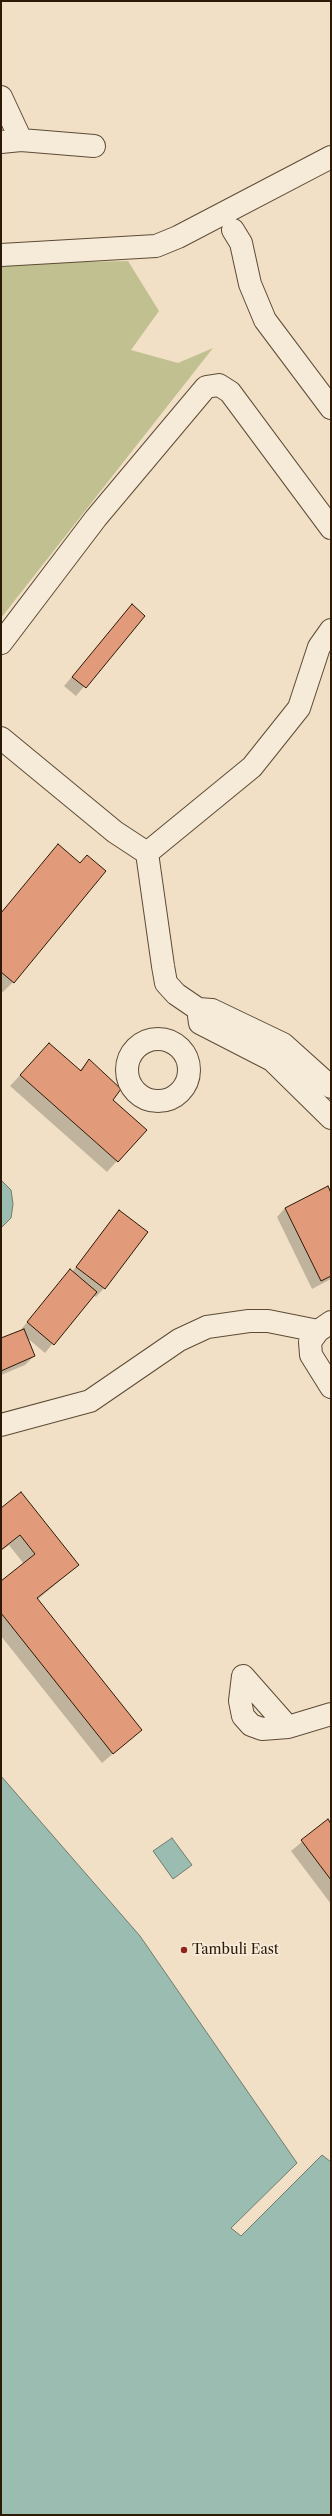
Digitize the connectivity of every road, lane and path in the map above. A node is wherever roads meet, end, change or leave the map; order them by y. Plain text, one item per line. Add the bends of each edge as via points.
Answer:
1 (1, 97) edge
2 (11, 141) edge
3 (94, 146) dead end
4 (331, 157) edge
5 (233, 230) dead end
6 (1, 255) edge
7 (331, 408) edge
8 (331, 528) edge
9 (331, 630) edge
10 (1, 643) edge
11 (1, 738) edge
12 (147, 853) junction
13 (203, 1014) junction
14 (178, 1046) dead end
15 (278, 1052) junction
16 (331, 1087) edge
17 (331, 1118) edge
18 (325, 1326) edge
19 (331, 1387) edge
20 (1, 1425) edge
21 (331, 1714) edge
22 (288, 1727) dead end

1 - 2 street
2 - 3 street
4 - 6 street via 156,246
5 - 7 street via 241,243 250,284 265,320
8 - 10 street via 230,392 219,385 206,387 96,518
9 - 12 street via 318,647 299,708 252,767
11 - 12 street via 115,832
12 - 13 street via 166,983 176,994
13 - 14 street
13 - 15 street
15 - 16 street
15 - 17 street
18 - 19 street via 310,1342 311,1355
18 - 20 street via 249,1321 207,1327 179,1340 90,1401
21 - 22 street

